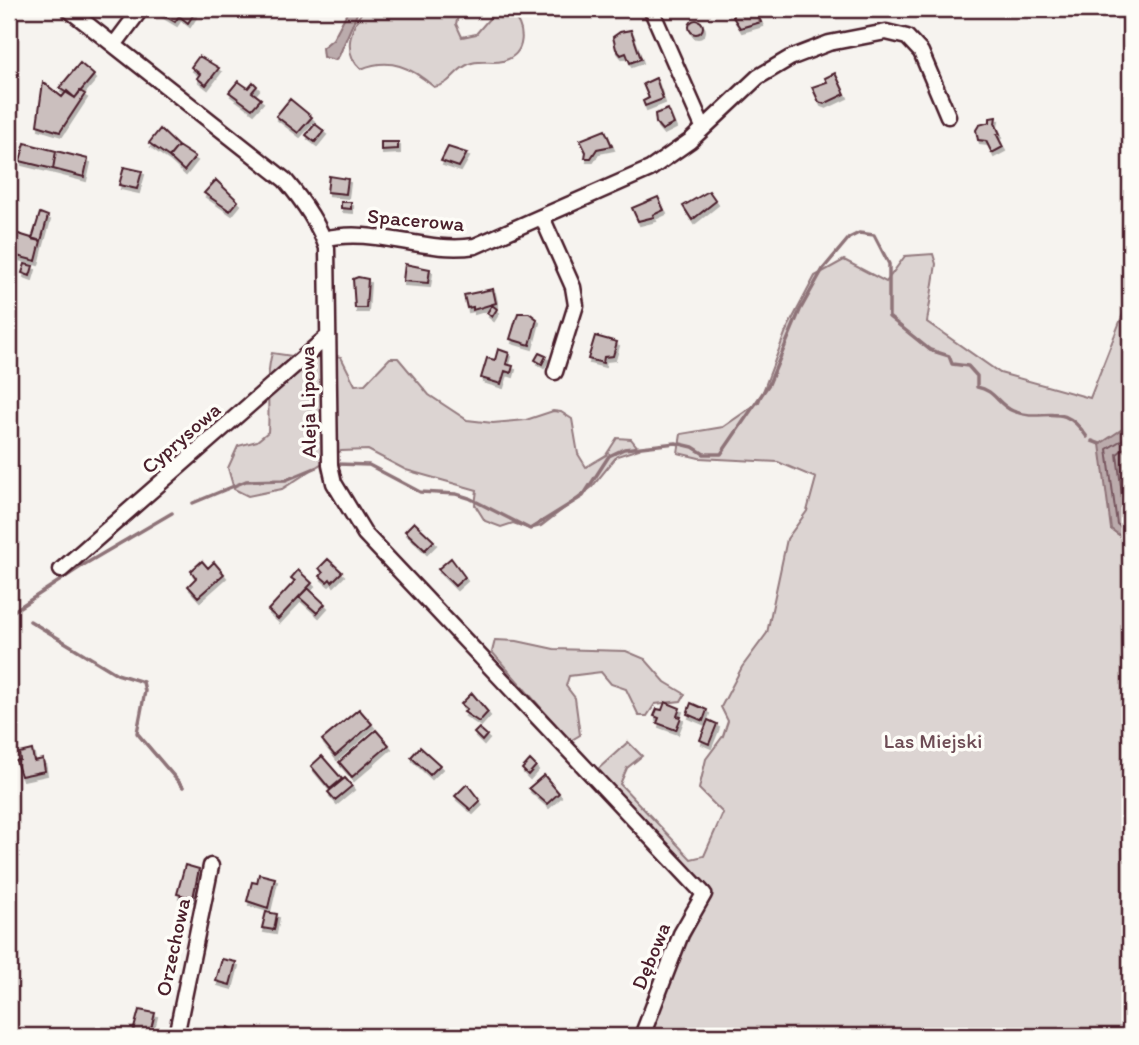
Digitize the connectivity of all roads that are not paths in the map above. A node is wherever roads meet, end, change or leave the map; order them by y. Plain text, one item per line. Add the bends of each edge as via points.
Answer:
1 (68, 9) edge
2 (141, 9) edge
3 (652, 9) edge
4 (114, 45) junction
5 (948, 116) dead end
6 (703, 127) junction
7 (542, 217) junction
8 (324, 239) junction
9 (328, 336) junction
10 (555, 372) dead end
11 (61, 570) dead end
12 (211, 866) dead end
13 (704, 894) joint
14 (176, 1036) edge
15 (642, 1036) edge

1 - 4 street, Aleja Lipowa
2 - 4 street
3 - 6 street
4 - 8 street, Aleja Lipowa via 285,180
5 - 6 street, Spacerowa via 914,42 886,32 829,43 790,58 741,91
6 - 7 street, Spacerowa via 650,169
7 - 8 street, Spacerowa via 462,248 351,235
7 - 10 street via 576,304
8 - 9 street, Aleja Lipowa
9 - 11 street, Cyprysowa
9 - 13 street, Aleja Lipowa via 330,465 334,483 365,534
12 - 14 street, Orzechowa
13 - 15 street, Dębowa via 681,934

